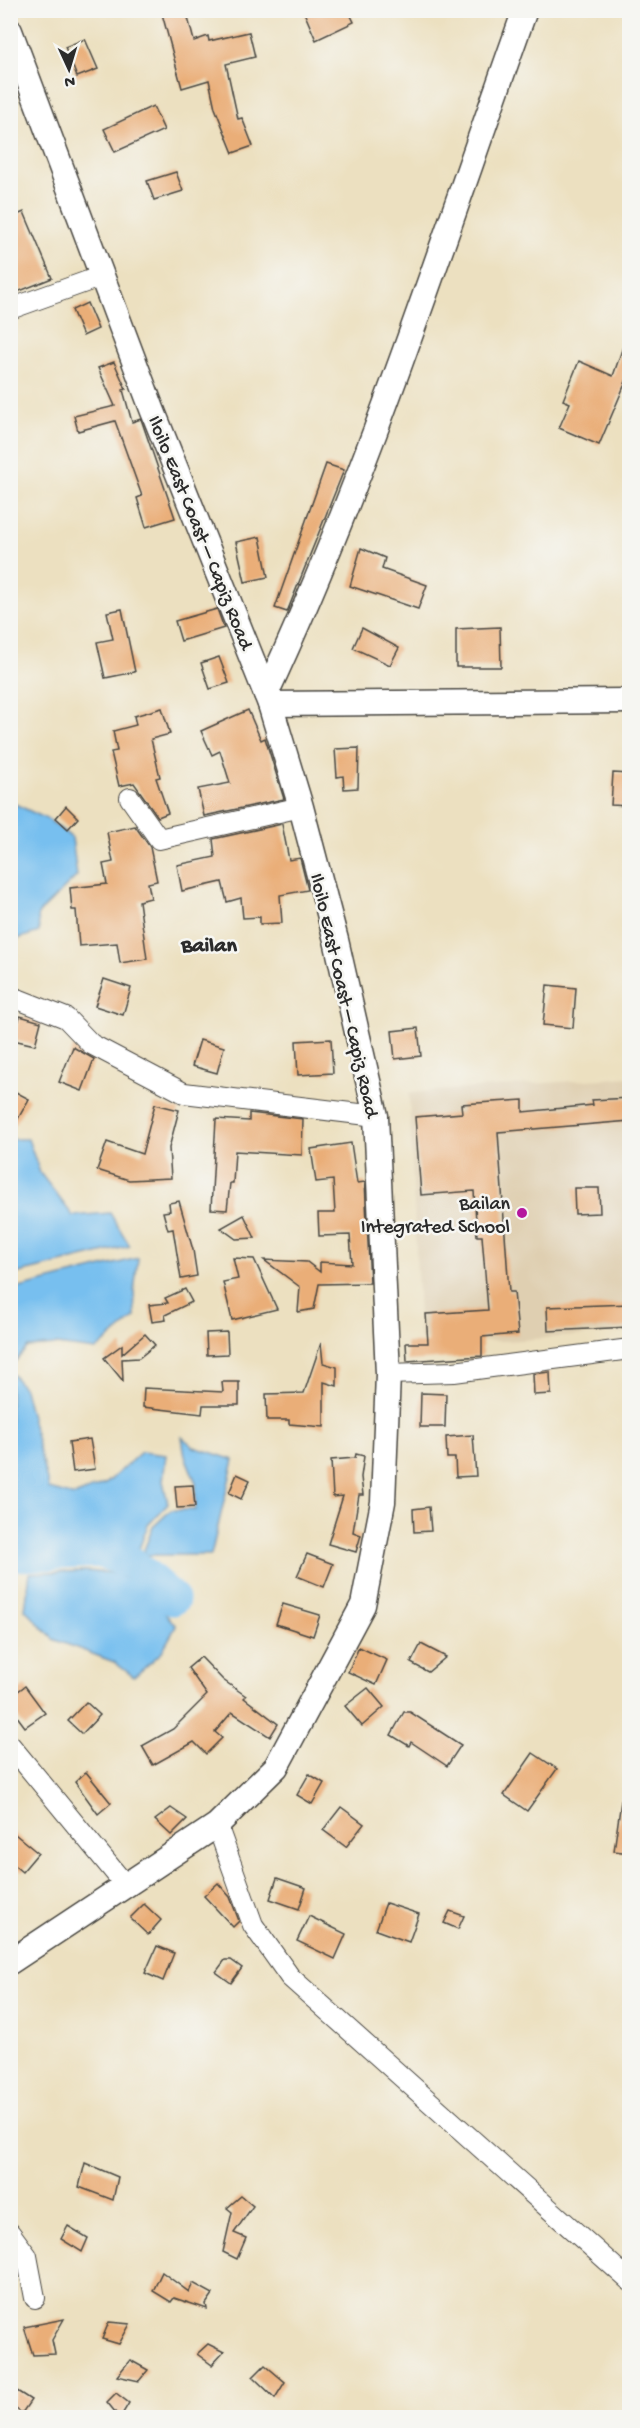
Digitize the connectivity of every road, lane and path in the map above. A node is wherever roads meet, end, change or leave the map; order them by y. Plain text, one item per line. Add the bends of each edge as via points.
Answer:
1 (525, 10) edge
2 (10, 31) edge
3 (102, 276) junction
4 (10, 309) edge
5 (268, 699) junction
6 (630, 701) edge
7 (129, 798) dead end
8 (301, 807) junction
9 (10, 996) edge
10 (376, 1116) junction
11 (630, 1349) edge
12 (388, 1374) junction
13 (10, 1745) edge
14 (217, 1825) junction
15 (126, 1886) junction
16 (10, 1962) edge
17 (10, 2233) edge
18 (630, 2281) edge
19 (35, 2298) dead end

1 - 5 main road via 367,452
2 - 3 main road, Iloilo East Coast – Capiz Road
3 - 4 street
3 - 5 main road, Iloilo East Coast – Capiz Road
5 - 6 main road
5 - 8 main road, Iloilo East Coast – Capiz Road
7 - 8 street via 159,839
8 - 10 main road, Iloilo East Coast – Capiz Road
9 - 10 street via 66,1018 91,1044 184,1093
10 - 12 main road, Iloilo East Coast – Capiz Road
11 - 12 street via 454,1372
12 - 14 main road, Iloilo East Coast – Capiz Road via 383,1502 363,1605 276,1767
13 - 15 street
14 - 15 main road, Iloilo East Coast – Capiz Road
14 - 18 street via 253,1925 290,1977
15 - 16 main road, Iloilo East Coast – Capiz Road
17 - 19 street via 27,2256

